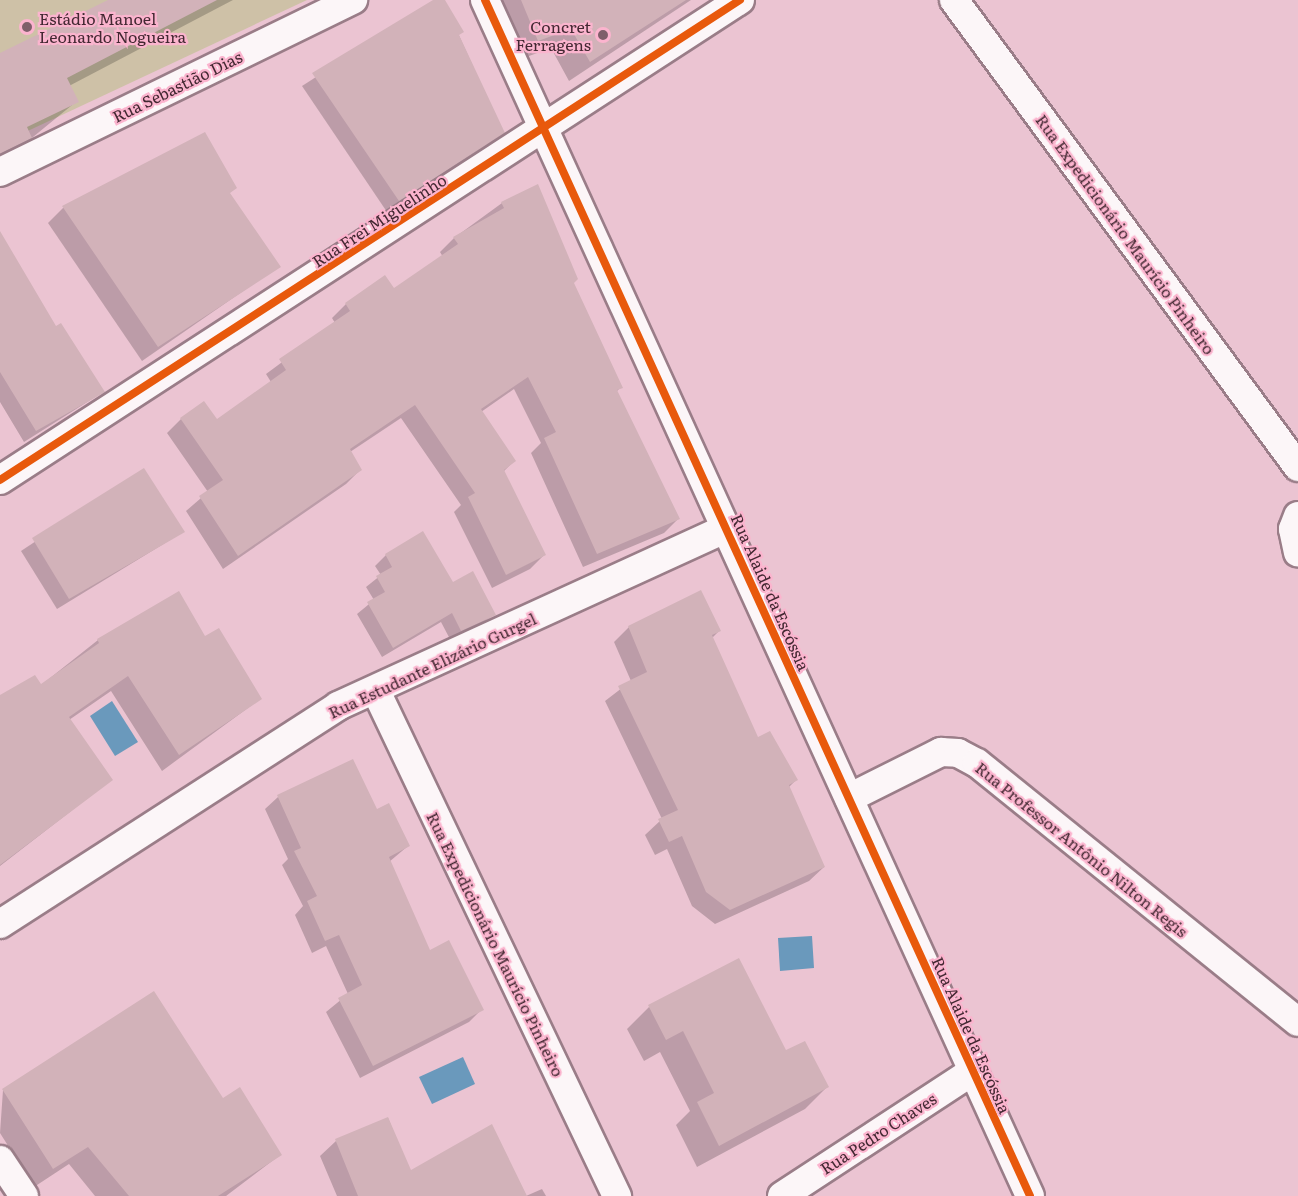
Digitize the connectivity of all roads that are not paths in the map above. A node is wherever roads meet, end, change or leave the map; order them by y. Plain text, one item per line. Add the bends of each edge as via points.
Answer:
1 (353, 0) edge
2 (485, 0) edge
3 (740, 0) edge
4 (954, 0) edge
5 (545, 128) junction
6 (0, 172) edge
7 (1298, 467) edge
8 (0, 480) edge
9 (726, 528) junction
10 (376, 691) junction
11 (849, 798) junction
12 (0, 924) edge
13 (1298, 1022) edge
14 (973, 1071) junction
15 (0, 1160) edge
16 (24, 1196) edge
17 (617, 1196) edge
18 (782, 1196) edge
19 (1030, 1196) edge

1 - 6 street, Rua Sebastião Dias
2 - 5 street, Rua Alaide da Escóssia
3 - 5 street, Rua Frei Miguelinho
4 - 7 street, Rua Expedicionário Maurício Pinheiro
5 - 8 street, Rua Frei Miguelinho
5 - 9 street, Rua Alaide da Escóssia
9 - 10 street, Rua Estudante Elizário Gurgel
9 - 11 street, Rua Alaide da Escóssia
10 - 12 street, Rua Estudante Elizário Gurgel via 338,706
10 - 17 street, Rua Expedicionário Maurício Pinheiro
11 - 13 street, Rua Professor Antônio Nilton Regis via 941,752 958,753 978,763
11 - 14 street, Rua Alaide da Escóssia
14 - 18 street, Rua Pedro Chaves
14 - 19 street, Rua Alaide da Escóssia
15 - 16 street

